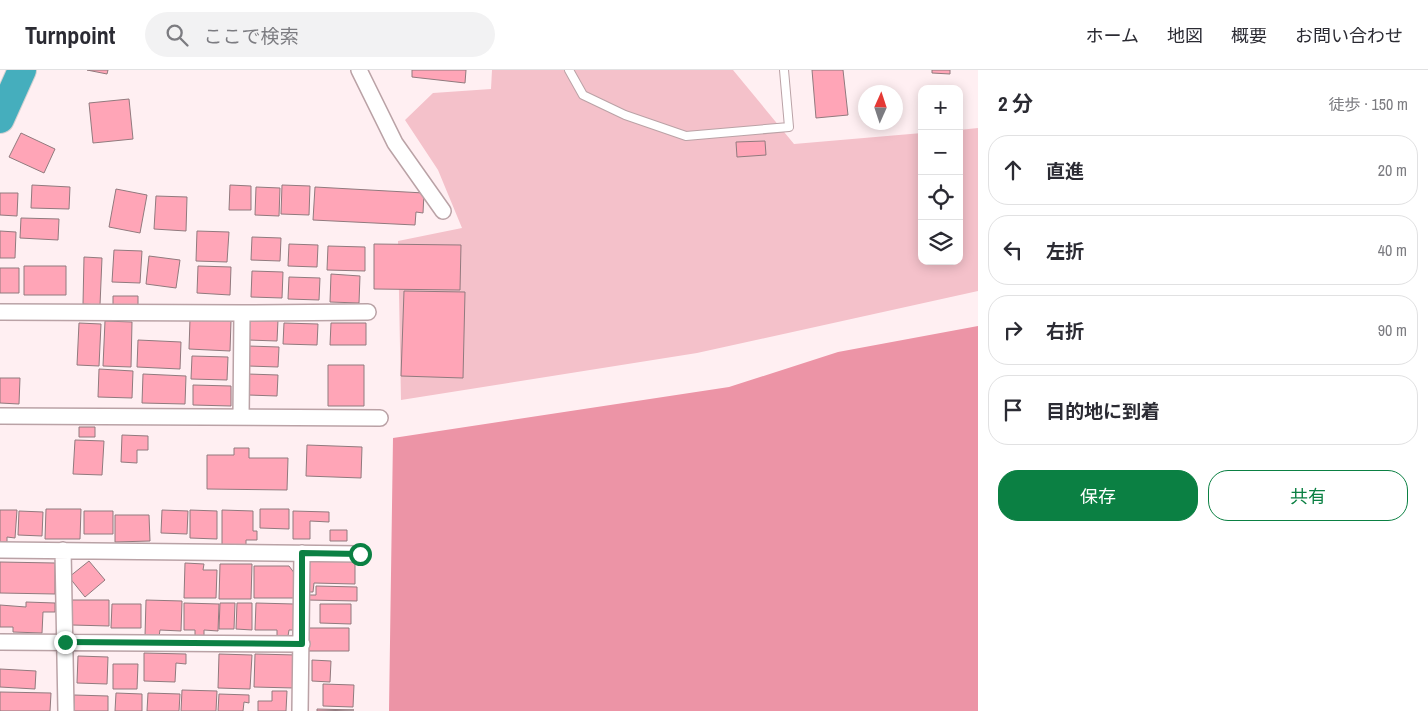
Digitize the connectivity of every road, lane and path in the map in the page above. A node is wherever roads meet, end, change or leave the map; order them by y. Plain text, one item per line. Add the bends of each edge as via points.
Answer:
1 (22, 70) edge
2 (360, 70) edge
3 (569, 70) edge
4 (784, 70) edge
5 (0, 119) edge
6 (443, 211) dead end
7 (0, 312) edge
8 (368, 312) dead end
9 (242, 313) junction
10 (0, 416) edge
11 (241, 417) junction
12 (380, 418) dead end
13 (0, 550) edge
14 (63, 550) junction
15 (302, 553) junction
16 (360, 554) dead end
17 (0, 642) edge
18 (65, 642) junction
19 (302, 644) junction
20 (66, 711) edge
21 (300, 711) edge

1 - 5 highway
2 - 6 street via 395,143
3 - 4 lane via 583,95 625,115 686,136 789,128
7 - 9 street
8 - 9 street
9 - 11 street
10 - 11 street
11 - 12 street
13 - 14 street
14 - 15 street
14 - 18 street
15 - 16 street
15 - 19 street
17 - 18 street
18 - 19 street
18 - 20 street
19 - 21 street

